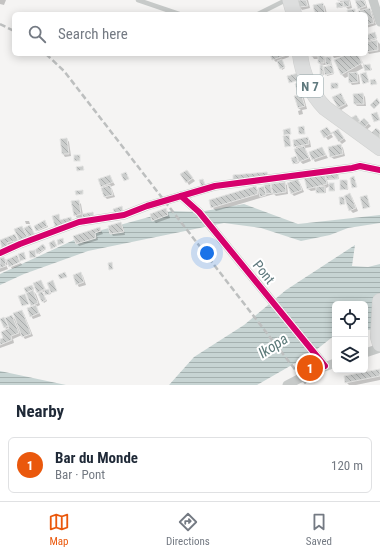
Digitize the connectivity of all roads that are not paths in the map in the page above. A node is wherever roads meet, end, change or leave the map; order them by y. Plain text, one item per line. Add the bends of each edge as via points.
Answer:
1 (138, 0) edge
2 (286, 0) edge
3 (290, 0) edge
4 (373, 0) edge
5 (173, 12) edge
6 (262, 12) edge
7 (293, 12) edge
8 (380, 22) edge
9 (301, 56) edge
10 (380, 148) edge
11 (380, 170) edge
12 (181, 196) junction
13 (0, 253) edge
14 (380, 301) edge
15 (379, 338) edge
16 (380, 348) edge
17 (368, 352) edge
18 (332, 363) edge
19 (325, 366) junction
20 (287, 385) edge

1 - 5 lane
2 - 6 lane
3 - 7 main road
4 - 8 street
9 - 10 main road, N 7 via 308,82 319,103
11 - 12 street via 360,166 216,186
12 - 13 street via 124,215 79,222
12 - 19 street, Pont via 199,212
14 - 15 main road
16 - 17 street
18 - 19 street
19 - 20 street

